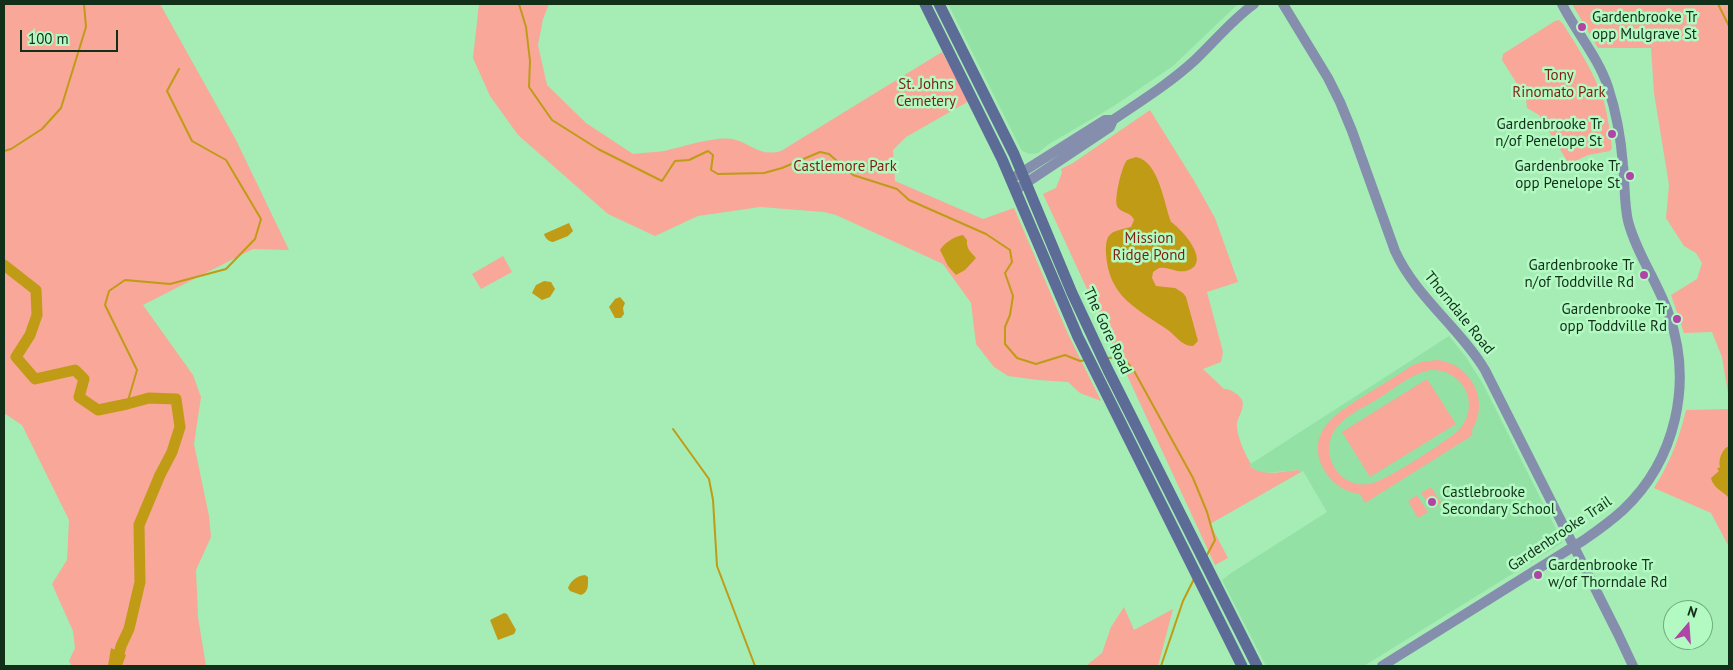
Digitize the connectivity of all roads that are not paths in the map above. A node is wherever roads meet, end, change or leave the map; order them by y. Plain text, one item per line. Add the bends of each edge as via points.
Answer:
1 (925, 4) edge
2 (939, 4) edge
3 (1254, 4) edge
4 (1283, 4) edge
5 (1562, 4) edge
6 (1024, 178) junction
7 (1013, 185) junction
8 (1574, 546) junction
9 (1242, 666) edge
10 (1257, 666) edge
11 (1382, 666) edge
12 (1633, 666) edge

1 - 7 main road, The Gore Road
2 - 6 main road, The Gore Road
3 - 6 street via 1164,86 1113,120 1105,120
4 - 8 street, Thorndale Road via 1340,102 1400,262 1422,294 1479,359
5 - 8 street, Gardenbrooke Trail via 1608,86 1616,116 1628,221 1670,316 1680,373 1674,426 1654,473 1623,511
6 - 7 street
6 - 10 main road, The Gore Road via 1094,343
7 - 9 main road, The Gore Road via 1093,369
8 - 11 street, Gardenbrooke Trail
8 - 12 street, Thorndale Road

